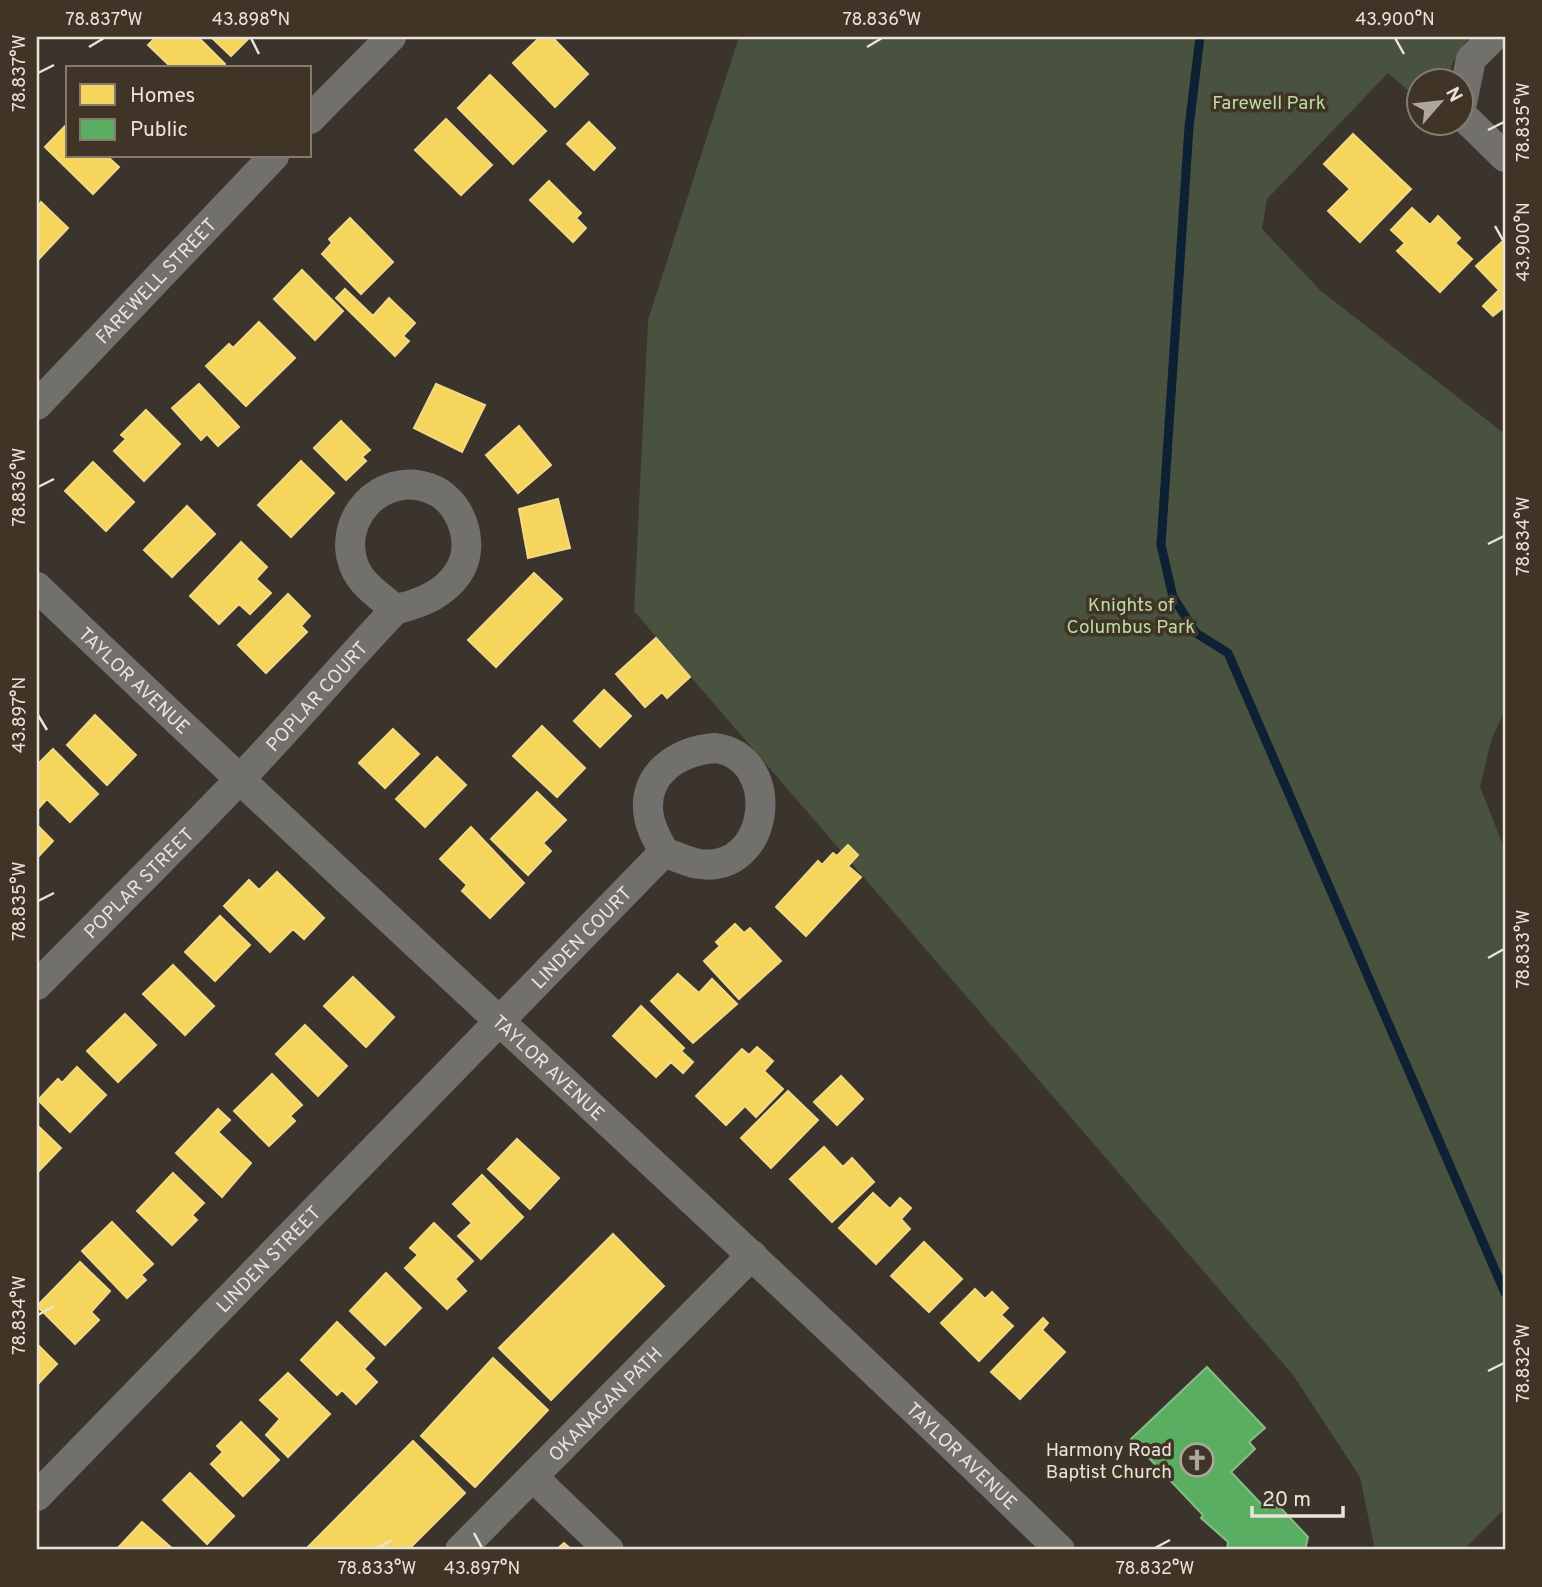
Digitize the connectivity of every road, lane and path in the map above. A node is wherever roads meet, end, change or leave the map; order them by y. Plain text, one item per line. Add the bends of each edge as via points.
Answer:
1 (391, 37) edge
2 (1493, 37) edge
3 (1469, 66) edge
4 (312, 117) edge
5 (1476, 130) edge
6 (272, 158) edge
7 (1505, 158) edge
8 (37, 405) edge
9 (37, 587) edge
10 (395, 609) dead end
11 (238, 781) junction
12 (664, 852) dead end
13 (37, 985) edge
14 (497, 1021) junction
15 (752, 1255) junction
16 (533, 1477) junction
17 (37, 1496) edge
18 (460, 1550) edge
19 (609, 1550) edge
20 (1060, 1550) edge

1 - 4 street
2 - 3 street
5 - 7 street
6 - 8 street, FAREWELL STREET
9 - 11 street, TAYLOR AVENUE
10 - 11 street, POPLAR COURT
11 - 13 street, POPLAR STREET
11 - 14 street, TAYLOR AVENUE
12 - 14 street, LINDEN COURT
14 - 15 street, TAYLOR AVENUE
14 - 17 street, LINDEN STREET
15 - 16 street, OKANAGAN PATH
15 - 20 street, TAYLOR AVENUE
16 - 18 street, OKANAGAN PATH
16 - 19 street

